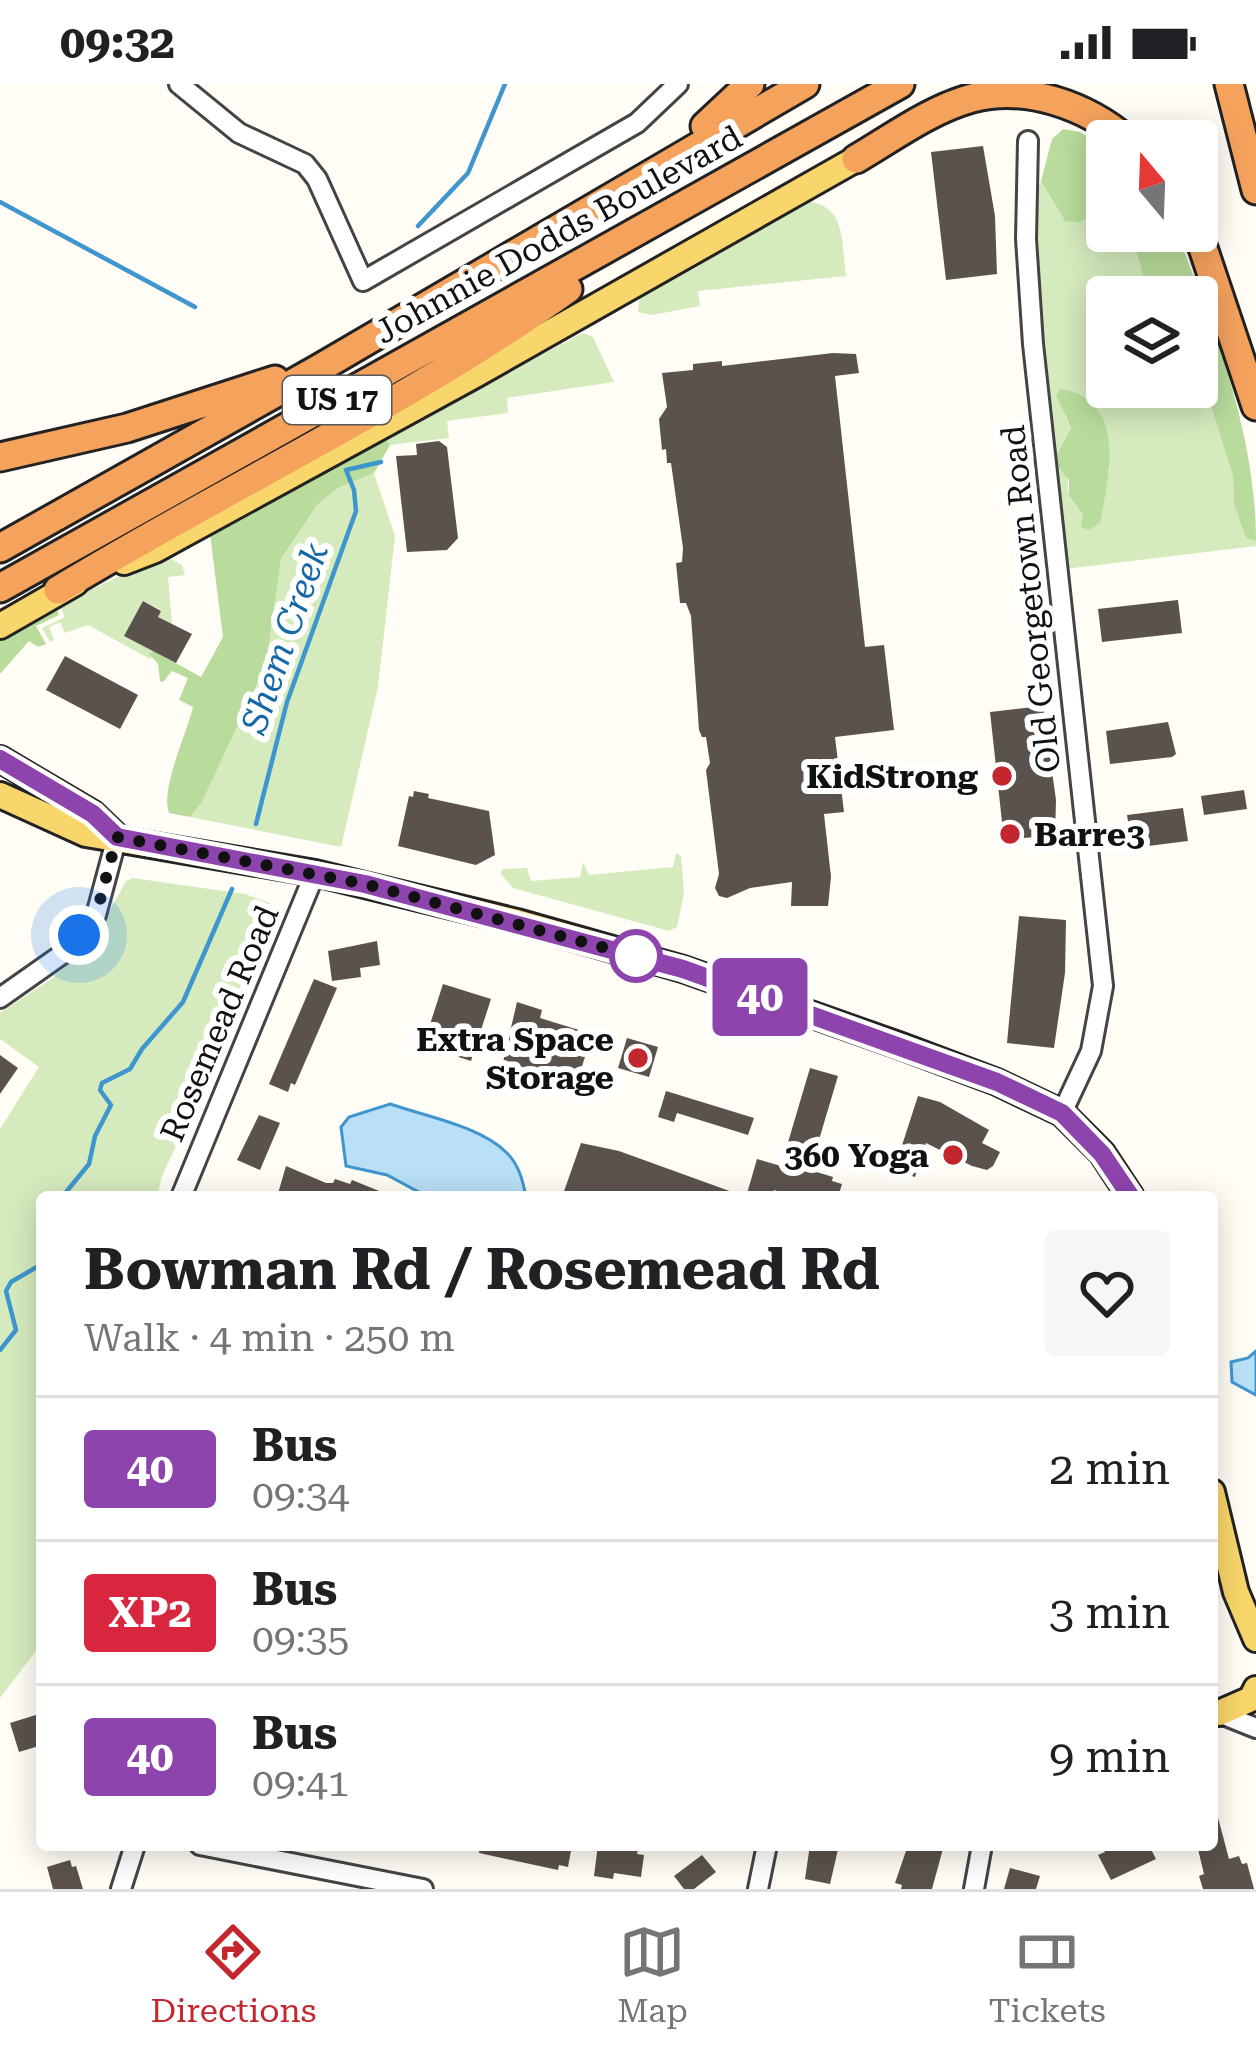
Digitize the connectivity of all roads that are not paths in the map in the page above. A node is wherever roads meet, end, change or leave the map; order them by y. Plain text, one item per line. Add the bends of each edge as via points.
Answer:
1 (178, 84) edge
2 (678, 84) edge
3 (750, 84) edge
4 (805, 84) edge
5 (901, 84) edge
6 (1229, 84) edge
7 (1095, 120) edge
8 (1028, 141) dead end
9 (856, 159) joint
10 (649, 172) junction
11 (1256, 190) edge
12 (674, 213) junction
13 (1204, 252) edge
14 (320, 368) junction
15 (1256, 406) edge
16 (0, 457) edge
17 (0, 548) edge
18 (0, 587) edge
19 (58, 590) junction
20 (0, 626) edge
21 (0, 759) edge
22 (0, 795) edge
23 (117, 837) junction
24 (315, 873) junction
25 (0, 998) edge
26 (1062, 1113) junction
27 (183, 1191) edge
28 (1126, 1191) edge
29 (1219, 1547) edge
30 (1256, 1639) edge
31 (1256, 1689) edge
32 (1218, 1711) edge
33 (1218, 1713) edge
34 (1256, 1728) edge
35 (133, 1851) edge
36 (231, 1851) edge
37 (766, 1851) edge
38 (981, 1851) edge
39 (122, 1889) edge
40 (424, 1889) edge
41 (758, 1889) edge
42 (974, 1889) edge

1 - 2 street via 239,133 305,164 364,281 637,123
3 - 10 highway
4 - 10 highway, Johnnie Dodds Boulevard / US 17
5 - 12 highway, Johnnie Dodds Boulevard / US 17
6 - 11 highway
7 - 9 highway via 1030,93 972,98
8 - 26 street, Old Georgetown Road via 1033,344 1103,986 1091,1051
9 - 19 main road via 167,543
10 - 14 highway, Johnnie Dodds Boulevard / US 17
12 - 18 highway, Johnnie Dodds Boulevard / US 17
12 - 19 highway via 489,346
13 - 15 highway
14 - 16 highway via 127,428
14 - 17 highway, Johnnie Dodds Boulevard / US 17
19 - 20 main road
21 - 23 main road
22 - 23 main road via 86,833
23 - 24 main road
23 - 25 street via 96,915 61,955
24 - 26 main road via 683,969
24 - 27 street, Rosemead Road
26 - 28 main road
29 - 30 main road
31 - 32 main road via 1251,1699
33 - 34 street
35 - 39 street
36 - 40 street
37 - 41 street
38 - 42 street

